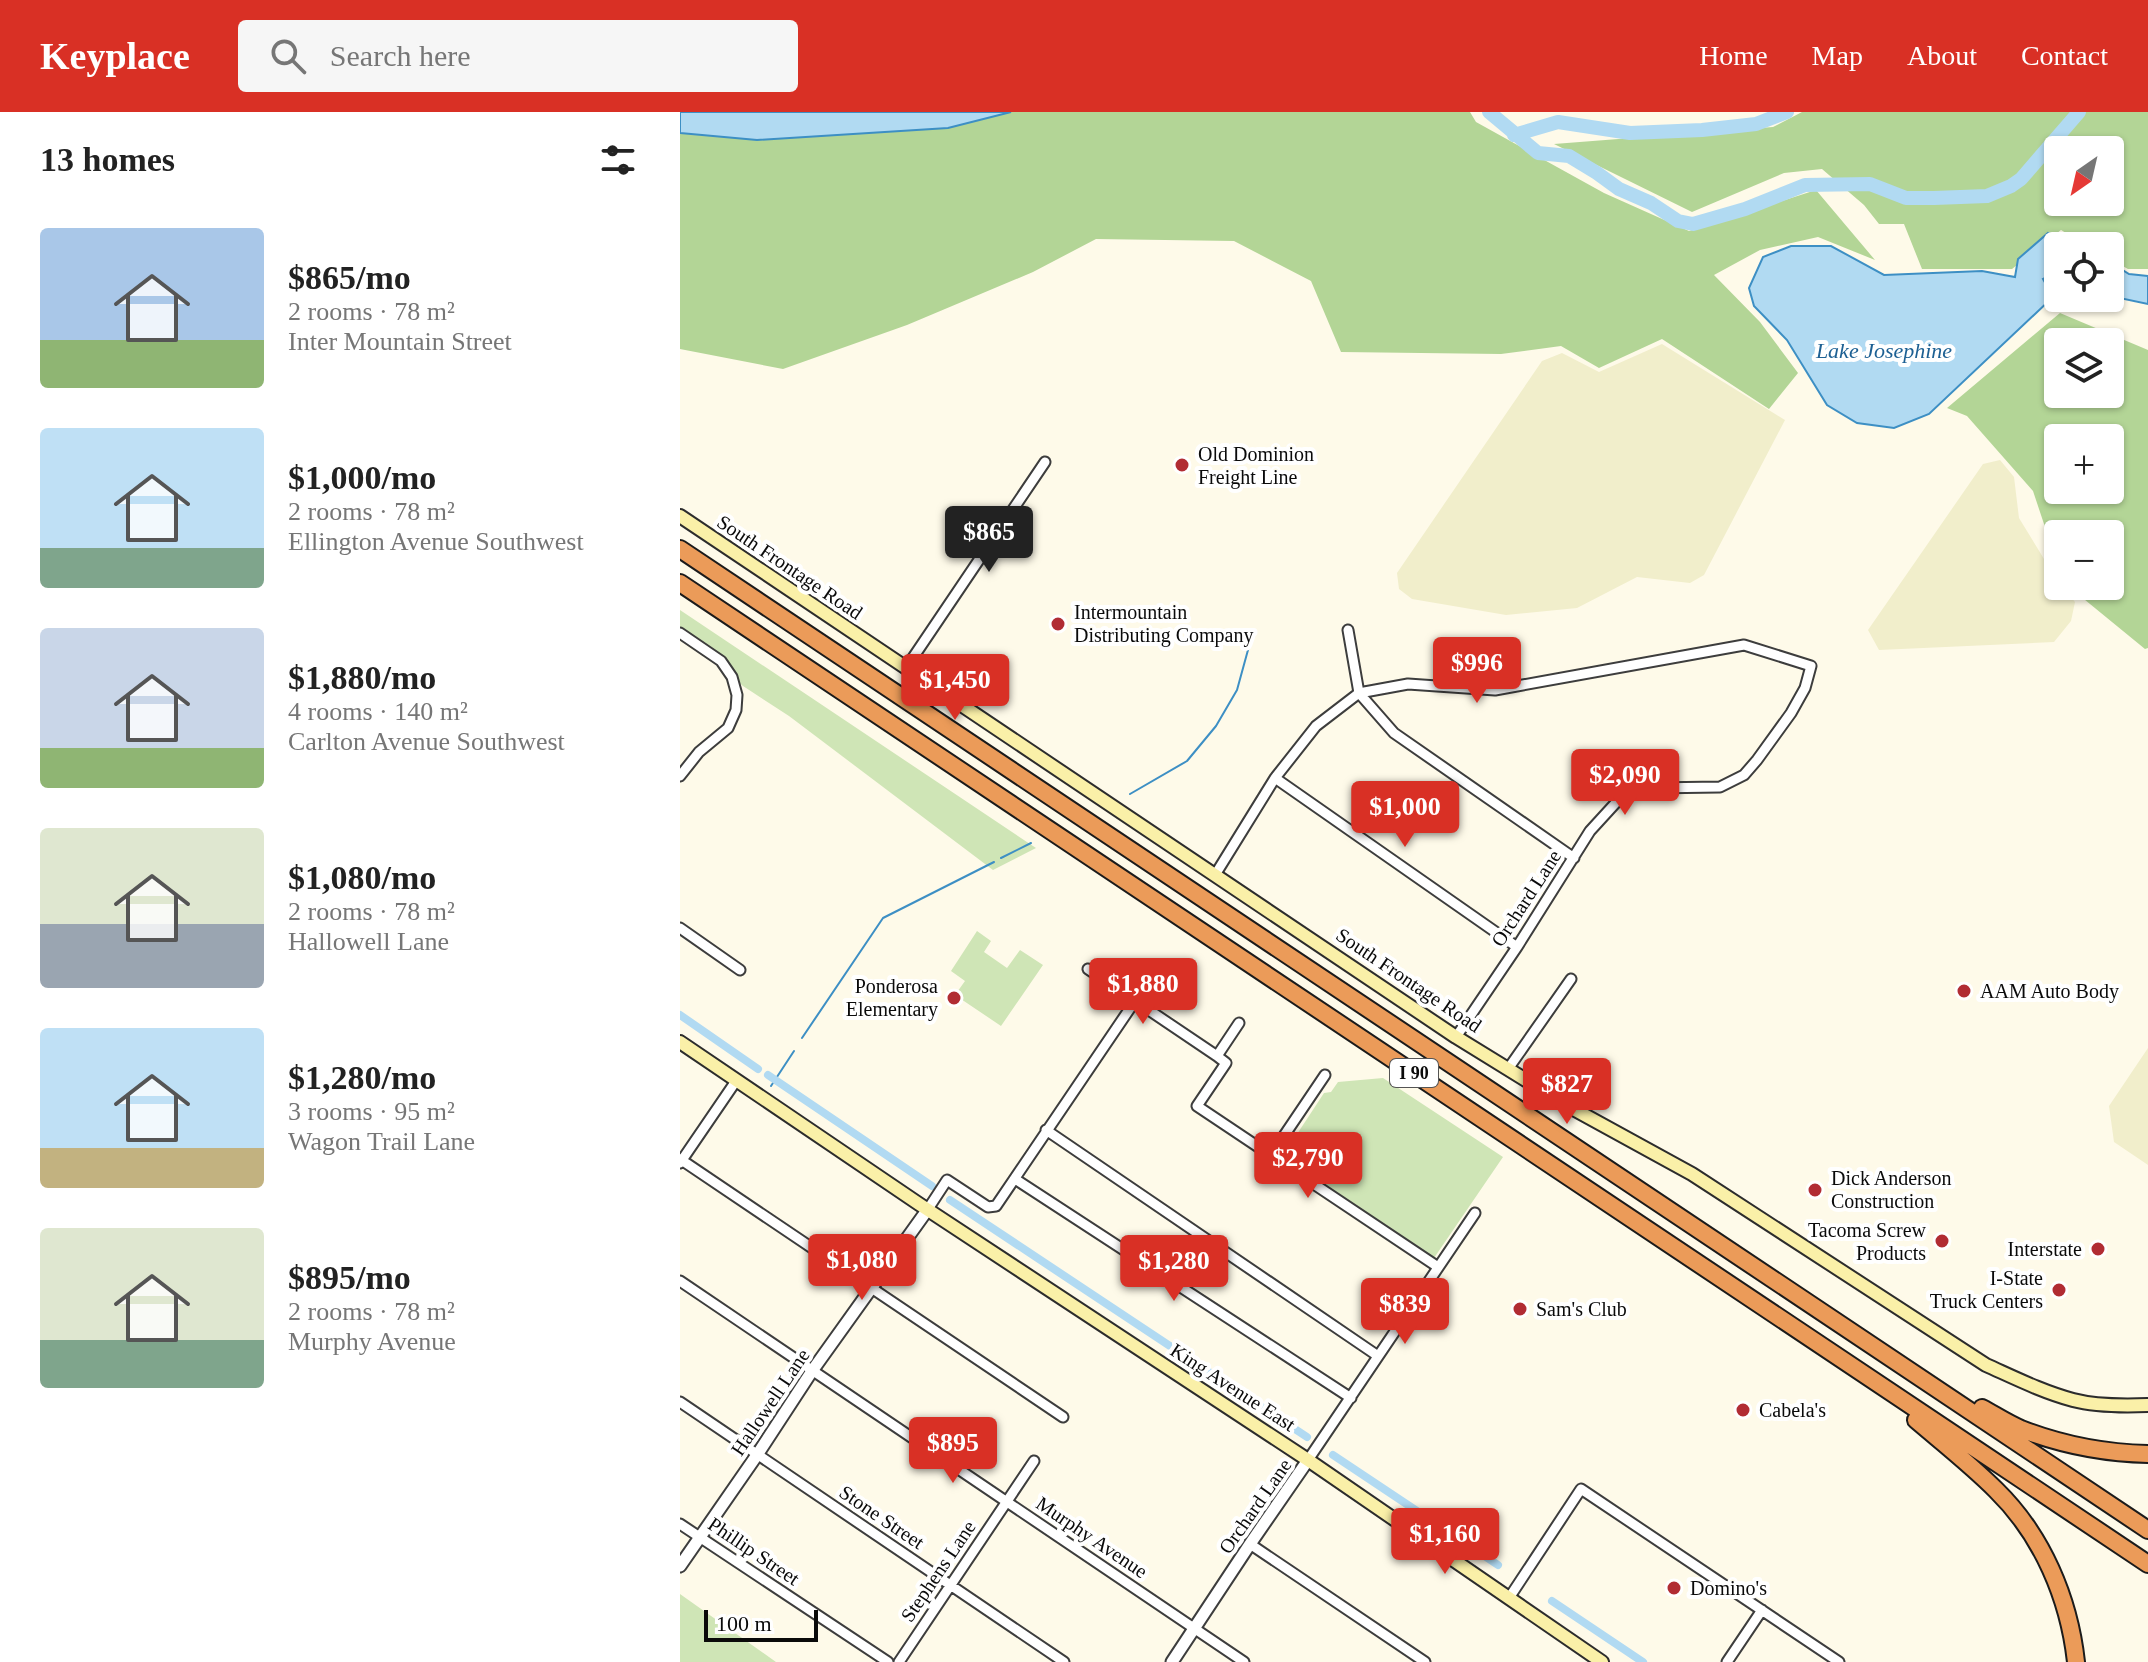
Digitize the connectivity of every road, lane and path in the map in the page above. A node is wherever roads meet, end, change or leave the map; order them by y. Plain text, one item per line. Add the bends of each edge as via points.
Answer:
1 (1045, 462) dead end
2 (680, 516) edge
3 (680, 549) edge
4 (680, 583) edge
5 (1348, 630) dead end
6 (680, 633) edge
7 (906, 668) junction
8 (1359, 693) junction
9 (680, 776) edge
10 (1275, 778) junction
11 (1574, 858) junction
12 (1215, 875) junction
13 (680, 928) edge
14 (1517, 947) junction
15 (1158, 967) dead end
16 (1088, 969) dead end
17 (740, 970) dead end
18 (1571, 979) dead end
19 (1134, 1000) junction
20 (1239, 1023) dead end
21 (1456, 1037) junction
22 (680, 1042) edge
23 (1217, 1056) junction
24 (1508, 1069) junction
25 (1325, 1075) dead end
26 (736, 1081) junction
27 (1046, 1130) junction
28 (1271, 1155) junction
29 (681, 1161) edge
30 (1015, 1179) junction
31 (928, 1209) junction
32 (1475, 1213) dead end
33 (1438, 1267) junction
34 (680, 1281) edge
35 (870, 1287) junction
36 (1871, 1345) junction
37 (1378, 1356) junction
38 (1850, 1365) junction
39 (812, 1371) junction
40 (1351, 1398) junction
41 (680, 1402) edge
42 (2148, 1405) edge
43 (1063, 1417) dead end
44 (2148, 1454) edge
45 (757, 1455) junction
46 (1308, 1460) junction
47 (1034, 1461) dead end
48 (1007, 1501) junction
49 (680, 1524) edge
50 (2148, 1530) edge
51 (700, 1537) junction
52 (1250, 1544) junction
53 (2148, 1564) edge
54 (680, 1566) edge
55 (951, 1585) junction
56 (1509, 1598) junction
57 (1762, 1610) junction
58 (1194, 1629) junction
59 (888, 1662) edge
60 (899, 1662) edge
61 (1064, 1662) edge
62 (1172, 1662) edge
63 (1244, 1662) edge
64 (1425, 1662) edge
65 (1602, 1662) edge
66 (1727, 1662) edge
67 (1839, 1662) edge
68 (2076, 1662) edge

1 - 7 street
2 - 7 main road, South Frontage Road
3 - 36 highway, I 90
4 - 38 highway, I 90
5 - 8 street
6 - 9 street via 721,661 737,695 728,728
7 - 12 main road, South Frontage Road
8 - 10 street via 1316,726
8 - 11 street via 1394,733
8 - 11 street, Orchard Lane via 1408,684 1495,690 1744,645 1811,666 1791,713 1744,775 1720,787 1651,788 1622,796
10 - 12 street
10 - 14 street
11 - 14 street, Orchard Lane
12 - 21 main road, South Frontage Road
13 - 17 street
14 - 21 street, Orchard Lane
15 - 19 street
16 - 19 street
18 - 24 street
19 - 23 street
19 - 27 street
20 - 23 street
21 - 24 main road, South Frontage Road
22 - 26 main road, King Avenue East
23 - 28 street via 1226,1063 1197,1106
24 - 42 main road, South Frontage Road via 1716,1189 1986,1365 2076,1401
25 - 28 street
26 - 29 street
26 - 31 main road, King Avenue East
27 - 30 street
27 - 37 street
28 - 33 street
29 - 35 street
30 - 31 street, Hallowell Lane via 996,1206 988,1207 947,1180
30 - 40 street
31 - 35 street, Hallowell Lane
31 - 46 main road, King Avenue East
32 - 33 street, Orchard Lane
33 - 37 street, Orchard Lane
34 - 39 street, Murphy Avenue
35 - 39 street, Hallowell Lane
35 - 43 street
36 - 44 highway via 2018,1428 2077,1447
36 - 50 highway, I 90
37 - 40 street, Orchard Lane
38 - 53 highway, I 90
38 - 68 highway via 1962,1458 2027,1528 2059,1587
39 - 45 street, Hallowell Lane
39 - 48 street, Murphy Avenue
40 - 46 street, Orchard Lane
41 - 45 street, Stone Street
45 - 51 street, Hallowell Lane
45 - 55 street, Stone Street
46 - 52 street, Orchard Lane
46 - 56 main road, King Avenue East
47 - 48 street, Stephens Lane
48 - 55 street, Stephens Lane
48 - 58 street, Murphy Avenue
49 - 51 street, Phillip Street
51 - 54 street, Hallowell Lane
51 - 59 street, Phillip Street
52 - 58 street, Orchard Lane
52 - 64 street
55 - 60 street, Stephens Lane
55 - 61 street, Stone Street
56 - 57 street via 1581,1489
56 - 65 main road, King Avenue East
57 - 66 street
57 - 67 street
58 - 62 street, Orchard Lane
58 - 63 street, Murphy Avenue

